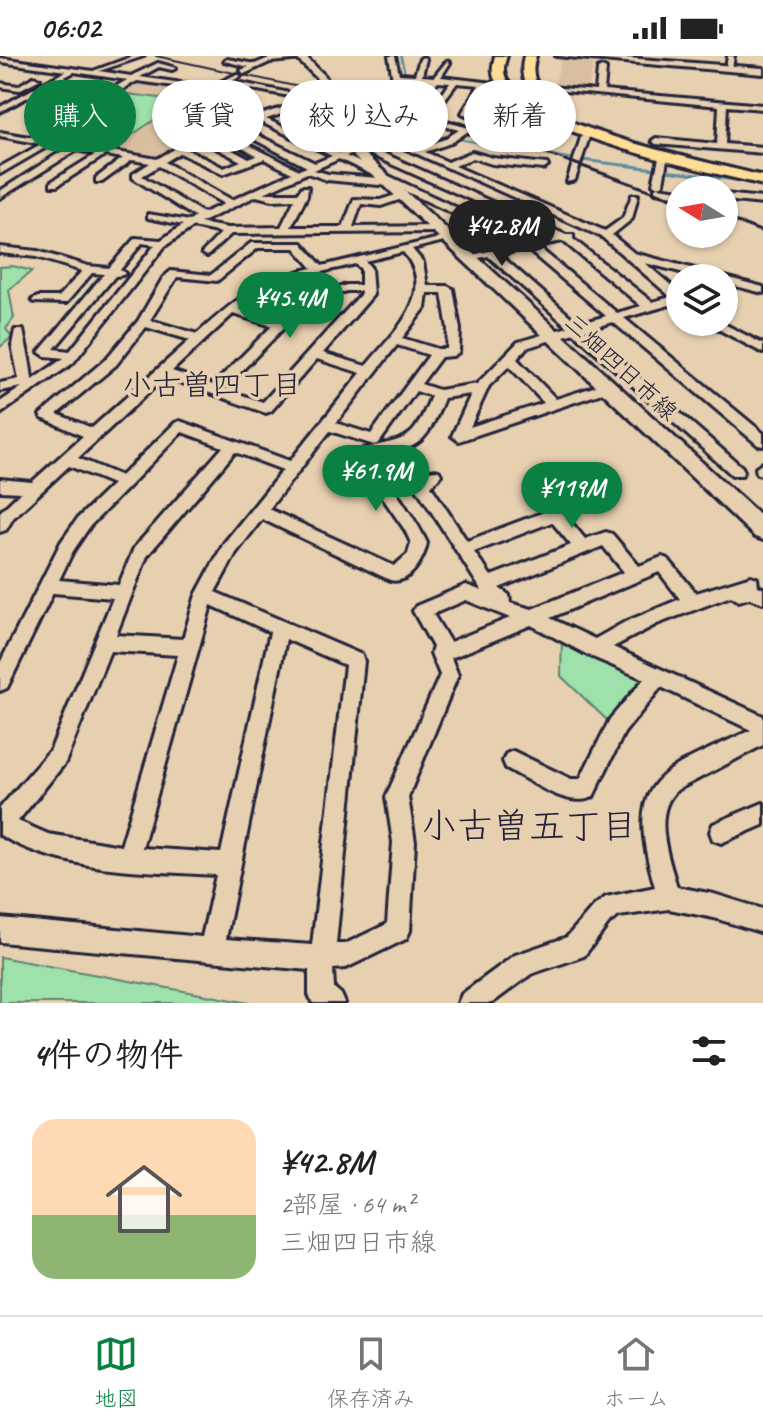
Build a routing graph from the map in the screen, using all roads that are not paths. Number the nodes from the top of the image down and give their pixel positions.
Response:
1 (7, 56) edge
2 (113, 56) edge
3 (141, 56) edge
4 (392, 56) edge
5 (501, 56) edge
6 (561, 56) edge
7 (731, 56) edge
8 (301, 57) edge
9 (518, 57) edge
10 (423, 59) dead end
11 (0, 60) edge
12 (669, 60) edge
13 (32, 61) edge
14 (227, 61) dead end
15 (94, 63) dead end
16 (447, 63) dead end
17 (58, 64) junction
18 (256, 66) junction
19 (172, 68) dead end
20 (730, 68) junction
21 (602, 69) dead end
22 (73, 70) junction
23 (11, 71) dead end
24 (763, 71) edge
25 (87, 72) junction
26 (555, 76) dead end
27 (407, 77) junction
28 (132, 79) junction
29 (437, 79) junction
30 (152, 80) edge
31 (228, 80) edge
32 (324, 80) edge
33 (406, 80) edge
34 (503, 80) edge
35 (527, 80) edge
36 (554, 80) edge
37 (455, 81) junction
38 (464, 82) edge
39 (0, 85) edge
40 (623, 85) dead end
41 (19, 88) junction
42 (448, 91) edge
43 (576, 91) edge
44 (600, 93) junction
45 (623, 95) junction
46 (0, 97) edge
47 (723, 103) junction
48 (763, 107) edge
49 (0, 110) edge
50 (576, 115) edge
51 (264, 121) edge
52 (274, 126) junction
53 (576, 126) edge
54 (264, 129) edge
55 (587, 131) junction
56 (0, 134) edge
57 (24, 139) joint
58 (10, 144) dead end
59 (264, 144) edge
60 (721, 146) junction
61 (660, 148) junction
62 (763, 150) edge
63 (33, 152) edge
64 (68, 152) edge
65 (97, 152) edge
66 (175, 152) edge
67 (186, 152) edge
68 (230, 152) edge
69 (257, 152) edge
70 (348, 152) edge
71 (361, 152) edge
72 (368, 152) edge
73 (417, 152) edge
74 (103, 153) junction
75 (265, 156) junction
76 (339, 156) junction
77 (131, 157) junction
78 (158, 162) junction
79 (249, 162) junction
80 (447, 166) junction
81 (544, 166) dead end
82 (734, 166) junction
83 (305, 170) junction
84 (0, 171) edge
85 (381, 176) junction
86 (474, 178) junction
87 (763, 178) edge
88 (99, 180) dead end
89 (570, 180) dead end
90 (54, 184) dead end
91 (453, 187) junction
92 (666, 189) edge
93 (256, 193) junction
94 (0, 195) edge
95 (635, 197) dead end
96 (738, 198) edge
97 (415, 200) junction
98 (763, 201) edge
99 (232, 204) junction
100 (151, 216) dead end
101 (202, 217) junction
102 (189, 225) junction
103 (347, 230) junction
104 (228, 231) junction
105 (284, 231) junction
106 (443, 233) junction
107 (602, 234) junction
108 (565, 238) junction
109 (162, 243) junction
110 (529, 245) junction
111 (405, 248) junction
112 (0, 250) edge
113 (207, 253) dead end
114 (491, 253) junction
115 (629, 256) junction
116 (469, 257) junction
117 (357, 260) junction
118 (666, 265) edge
119 (90, 269) junction
120 (320, 270) junction
121 (112, 272) junction
122 (136, 274) junction
123 (738, 284) edge
124 (666, 286) edge
125 (366, 288) junction
126 (422, 290) junction
127 (763, 290) edge
128 (38, 300) dead end
129 (666, 302) edge
130 (649, 306) junction
131 (231, 310) junction
132 (613, 317) junction
133 (143, 322) junction
134 (280, 325) junction
135 (576, 329) junction
136 (19, 333) dead end
137 (551, 336) junction
138 (738, 336) edge
139 (199, 339) junction
140 (394, 340) junction
141 (763, 349) edge
142 (437, 353) junction
143 (314, 354) junction
144 (73, 355) junction
145 (511, 361) junction
146 (369, 371) junction
147 (163, 372) junction
148 (30, 384) junction
149 (413, 386) junction
150 (0, 387) edge
151 (606, 387) junction
152 (481, 388) junction
153 (215, 390) junction
154 (439, 394) junction
155 (553, 404) junction
156 (0, 409) edge
157 (327, 425) junction
158 (94, 435) junction
159 (763, 441) edge
160 (233, 445) junction
161 (67, 459) junction
162 (292, 467) junction
163 (737, 471) dead end
164 (434, 475) dead end
165 (122, 482) junction
166 (0, 485) edge
167 (35, 488) junction
168 (259, 511) junction
169 (0, 526) edge
170 (763, 531) edge
171 (582, 547) junction
172 (464, 549) junction
173 (635, 573) junction
174 (487, 585) junction
175 (48, 586) junction
176 (757, 590) edge
177 (122, 592) junction
178 (205, 595) junction
179 (691, 600) junction
180 (722, 601) dead end
181 (529, 618) junction
182 (280, 627) junction
183 (102, 642) junction
184 (190, 648) junction
185 (594, 649) junction
186 (446, 652) junction
187 (657, 678) junction
188 (0, 682) edge
189 (763, 726) edge
190 (763, 735) edge
191 (513, 761) dead end
192 (763, 814) edge
193 (1, 823) edge
194 (721, 832) dead end
195 (129, 856) junction
196 (229, 865) junction
197 (669, 897) junction
198 (763, 921) edge
199 (1, 931) edge
200 (212, 948) junction
201 (323, 957) junction
202 (332, 1003) edge
203 (471, 1003) edge

1 - 11 street
2 - 15 street
3 - 25 street
4 - 27 street
5 - 34 highway
6 - 12 main road
7 - 20 street
8 - 18 street
8 - 32 main road, 三畑四日市線
9 - 35 highway
9 - 82 highway
9 - 87 highway
10 - 27 street
11 - 13 street
12 - 20 main road
13 - 17 street
13 - 17 street
13 - 23 street
14 - 18 street
16 - 29 street
17 - 22 street
17 - 41 street
18 - 31 street
19 - 28 street
20 - 24 main road
21 - 44 street
22 - 25 street
22 - 49 street
25 - 28 street
26 - 36 street
27 - 29 street
27 - 33 street
28 - 30 street
29 - 37 street
37 - 38 street
37 - 42 street
39 - 41 street
40 - 45 street
41 - 46 street
43 - 44 street
44 - 45 street
45 - 47 street
47 - 48 street
47 - 60 street
50 - 61 highway
51 - 52 street
52 - 54 street
52 - 76 street
53 - 55 highway
55 - 61 highway
55 - 89 street
56 - 57 street
57 - 58 street
59 - 83 street
60 - 61 street
60 - 62 street
61 - 82 highway
61 - 87 highway
61 - 92 street
63 - 84 street
64 - 94 street
65 - 74 street
66 - 78 street
67 - 79 street
68 - 79 street
69 - 75 street
70 - 76 street
71 - 85 main road, 三畑四日市線
72 - 91 street
73 - 80 street
74 - 77 street
74 - 90 street
75 - 79 street
75 - 83 street
76 - 83 street
76 - 85 street
77 - 78 street
77 - 88 street
78 - 99 street
78 - 101 street
80 - 81 street
80 - 86 street
82 - 87 highway
83 - 85 street
83 - 93 street
85 - 97 main road, 三畑四日市線
85 - 97 street
86 - 91 street
86 - 107 street
91 - 97 street
91 - 108 street
93 - 99 street
93 - 105 street
95 - 107 street
96 - 98 street
97 - 103 street
97 - 106 main road, 三畑四日市線
97 - 110 street
99 - 101 street
100 - 102 street
101 - 102 street
102 - 104 street
102 - 109 street
103 - 105 street
103 - 106 street
104 - 105 street
104 - 113 street
106 - 111 street
106 - 116 main road, 三畑四日市線
107 - 108 street
107 - 115 street
108 - 110 street
108 - 130 street
109 - 121 street
109 - 122 street
110 - 114 street
110 - 132 street
111 - 117 street
111 - 126 street
112 - 119 street
114 - 116 street
114 - 135 street
115 - 118 street
115 - 124 street
116 - 137 main road, 三畑四日市線
117 - 120 street
117 - 125 street
119 - 121 street
119 - 128 street
120 - 131 street
120 - 133 street
121 - 122 street
121 - 144 street
122 - 144 street
123 - 127 street
125 - 134 street
125 - 143 street
126 - 140 street
126 - 142 street
129 - 130 street
130 - 132 street
131 - 134 street
131 - 139 street
132 - 135 street
132 - 159 street
133 - 139 street
133 - 158 street
134 - 153 street
135 - 137 street
135 - 163 street
136 - 148 street
137 - 145 street
137 - 151 main road, 三畑四日市線
138 - 141 street
139 - 147 street
140 - 142 street
140 - 146 street
142 - 149 street
143 - 146 street
143 - 153 street
144 - 148 street
145 - 152 street
145 - 155 street
146 - 157 street
147 - 153 street
147 - 158 street
148 - 150 street
148 - 156 street
149 - 154 street
149 - 157 street
151 - 155 street
151 - 170 main road, 三畑四日市線
152 - 154 street
152 - 155 street
154 - 168 street
157 - 162 street
158 - 161 street
160 - 162 street
160 - 165 street
160 - 177 street
161 - 165 street
161 - 167 street
162 - 168 street
164 - 172 street
165 - 175 street
166 - 167 street
167 - 169 street
168 - 178 street
171 - 172 street
171 - 173 street
171 - 174 street
172 - 174 street
173 - 179 street
173 - 181 street
174 - 181 street
175 - 177 street
175 - 188 street
176 - 179 street
176 - 180 street
177 - 183 street
178 - 182 street
178 - 184 street
179 - 185 street
181 - 185 street
181 - 186 street
181 - 186 street
182 - 196 street
182 - 201 street
183 - 184 street
183 - 193 street
184 - 195 street
185 - 187 street
186 - 201 street
187 - 189 street
187 - 191 street
190 - 197 street
192 - 194 street
193 - 195 street
195 - 196 street
196 - 200 street
197 - 198 street
197 - 203 street
199 - 200 street
200 - 201 street
201 - 202 street

